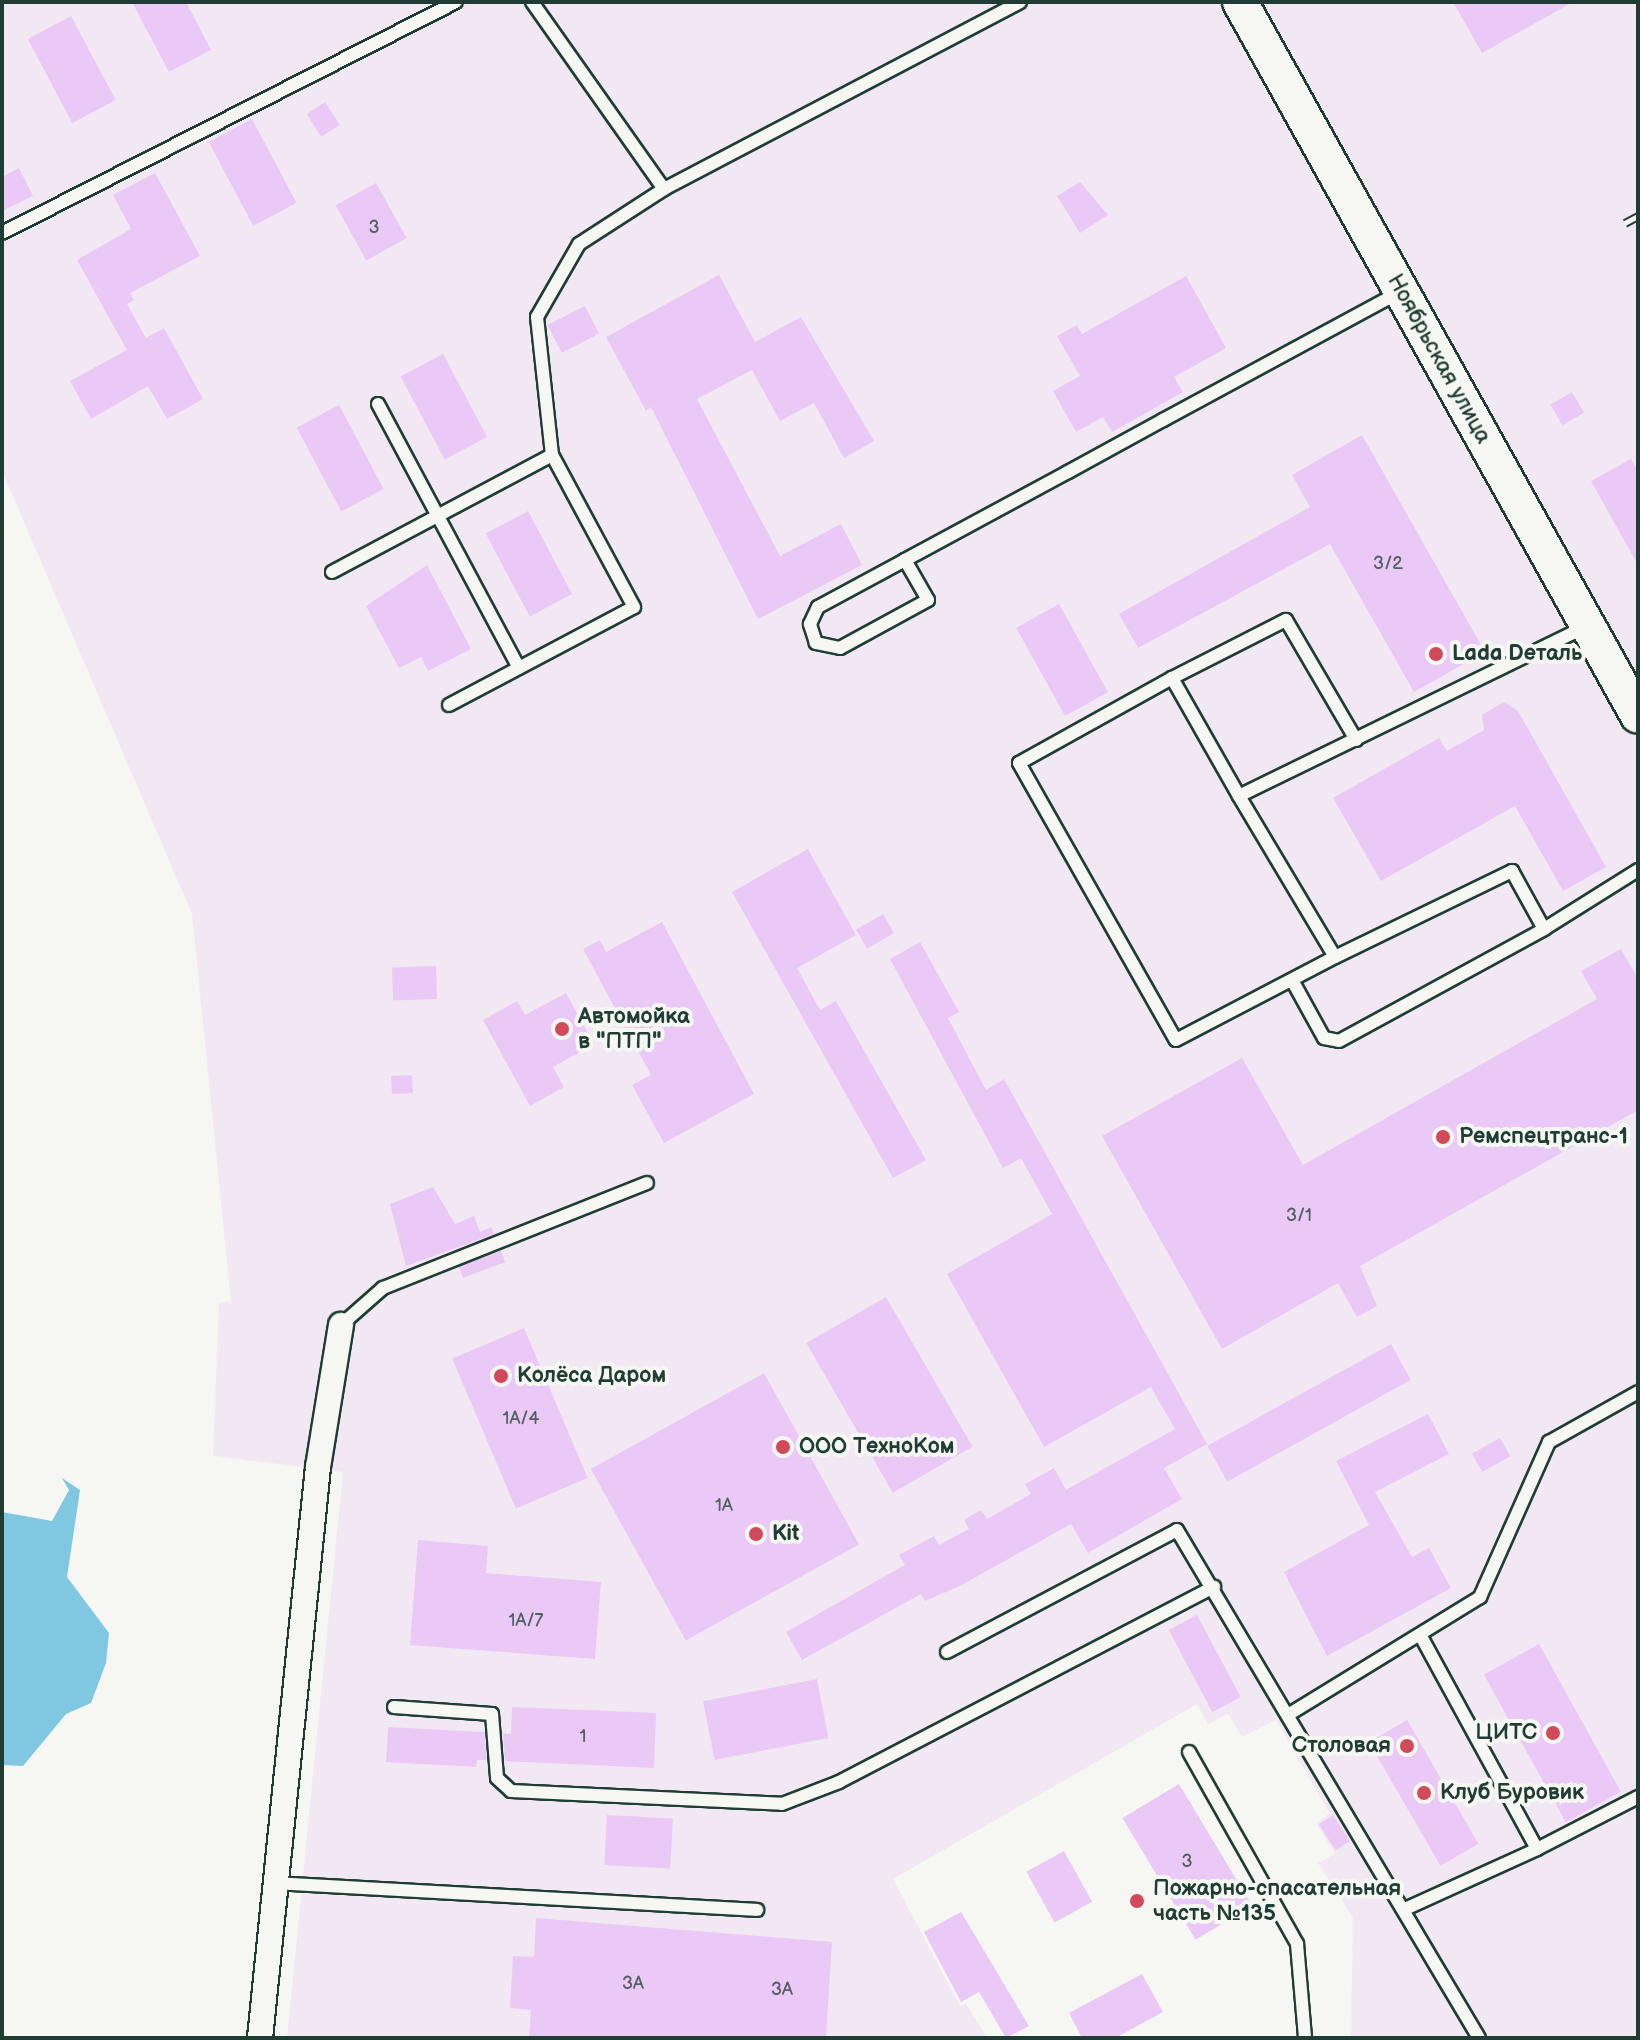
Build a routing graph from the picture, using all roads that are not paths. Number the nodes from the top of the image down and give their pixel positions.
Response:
1 (456, 2) edge
2 (532, 2) edge
3 (1020, 2) edge
4 (1240, 2) edge
5 (664, 189) junction
6 (2, 233) edge
7 (1402, 291) junction
8 (378, 404) dead end
9 (552, 455) junction
10 (437, 516) junction
11 (905, 560) junction
12 (332, 572) dead end
13 (1587, 625) junction
14 (519, 668) junction
15 (1172, 678) junction
16 (449, 705) dead end
17 (1638, 716) edge
18 (1356, 740) junction
19 (1239, 796) junction
20 (1638, 870) edge
21 (1544, 929) junction
22 (1335, 957) junction
23 (1292, 980) junction
24 (647, 1183) dead end
25 (341, 1325) joint
26 (1638, 1392) edge
27 (1214, 1587) junction
28 (1422, 1638) junction
29 (947, 1652) dead end
30 (394, 1707) dead end
31 (1291, 1713) junction
32 (1189, 1752) dead end
33 (1638, 1797) edge
34 (1537, 1849) junction
35 (275, 1883) junction
36 (1405, 1909) junction
37 (757, 1910) dead end
38 (260, 2038) edge
39 (1305, 2038) edge
40 (1479, 2038) edge

1 - 6 lane
2 - 5 lane
3 - 5 lane
4 - 7 main road, Ноябрьская улица
5 - 9 lane
7 - 11 lane
7 - 13 main road, Ноябрьская улица
8 - 10 lane
9 - 10 lane
9 - 14 lane
10 - 12 lane
10 - 14 lane
11 - 11 lane
13 - 17 main road, Ноябрьская улица
13 - 18 lane
14 - 16 lane
15 - 18 lane
15 - 19 lane
15 - 23 lane
18 - 19 lane
19 - 22 lane
20 - 21 lane
21 - 22 lane
21 - 23 lane
22 - 23 lane
24 - 25 lane
25 - 35 street
26 - 28 lane
27 - 29 lane
27 - 30 lane
27 - 31 lane
28 - 31 lane
28 - 34 lane
31 - 36 lane
32 - 39 lane
33 - 34 lane
34 - 36 lane
35 - 37 lane
35 - 38 street
36 - 40 lane

